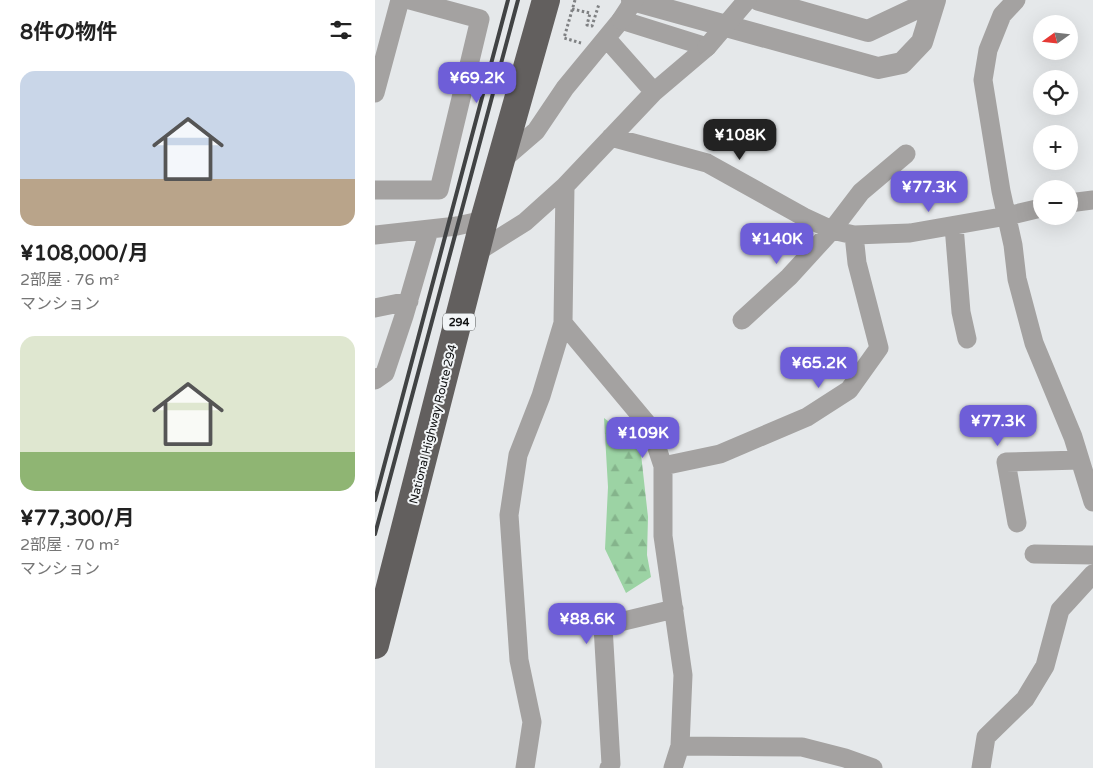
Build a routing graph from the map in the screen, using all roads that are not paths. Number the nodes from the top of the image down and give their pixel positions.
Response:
1 (399, 0) edge
2 (410, 0) edge
3 (546, 0) edge
4 (633, 0) edge
5 (747, 0) edge
6 (759, 0) edge
7 (922, 0) edge
8 (935, 0) edge
9 (1016, 0) edge
10 (621, 20) junction
11 (603, 44) junction
12 (707, 47) junction
13 (654, 92) junction
14 (375, 93) edge
15 (611, 137) junction
16 (906, 154) dead end
17 (500, 162) junction
18 (565, 186) junction
19 (375, 190) edge
20 (1093, 200) edge
21 (1078, 202) edge
22 (1033, 210) edge
23 (1007, 216) junction
24 (484, 220) junction
25 (954, 226) junction
26 (429, 230) junction
27 (832, 230) junction
28 (375, 235) edge
29 (854, 236) junction
30 (477, 252) junction
31 (409, 301) junction
32 (375, 308) edge
33 (742, 320) dead end
34 (563, 323) junction
35 (967, 339) dead end
36 (375, 380) edge
37 (1080, 460) junction
38 (663, 466) junction
39 (1093, 502) edge
40 (1017, 523) dead end
41 (1034, 554) dead end
42 (1093, 555) edge
43 (1093, 574) edge
44 (674, 609) junction
45 (375, 645) edge
46 (680, 746) junction
47 (525, 768) edge
48 (609, 768) edge
49 (673, 768) edge
50 (873, 768) edge
51 (981, 768) edge

1 - 14 street
2 - 19 street
3 - 17 highway, National Highway Route 294 / 294
4 - 8 street
4 - 10 street, bridge
5 - 12 street, bridge
6 - 7 street
9 - 23 street
10 - 11 street
10 - 12 street
11 - 13 street
11 - 17 street
12 - 13 street
13 - 15 street
15 - 18 street
15 - 27 street
16 - 27 street
17 - 24 highway, National Highway Route 294 / 294
18 - 30 street
18 - 34 street
20 - 21 street
22 - 23 street
23 - 25 street
23 - 37 street
24 - 26 street
24 - 30 highway, National Highway Route 294 / 294
25 - 29 street
25 - 35 street
26 - 28 street
26 - 31 street
27 - 29 street
27 - 33 street
29 - 38 street
30 - 45 highway, National Highway Route 294 / 294
31 - 32 street
31 - 36 street
34 - 38 street
34 - 47 street
37 - 39 street
37 - 40 street
38 - 44 street
41 - 42 street
43 - 51 street
44 - 46 street
44 - 48 street
46 - 49 street
46 - 50 street

